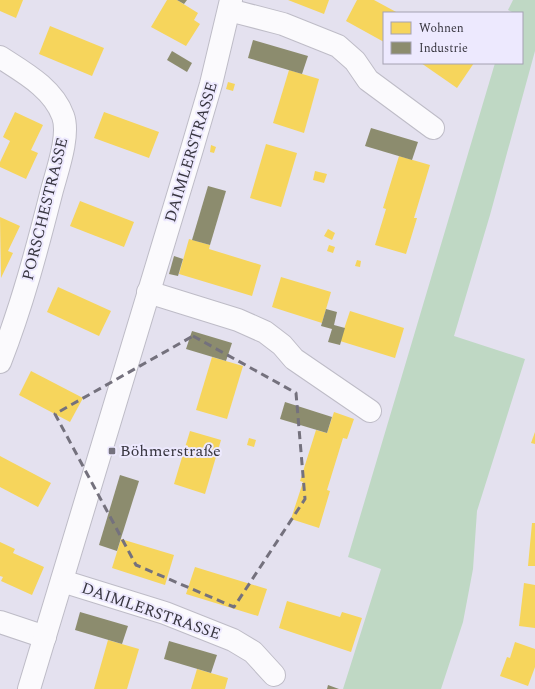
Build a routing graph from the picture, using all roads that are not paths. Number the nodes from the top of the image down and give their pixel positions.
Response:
1 (230, 5) edge
2 (0, 57) edge
3 (434, 128) dead end
4 (148, 292) junction
5 (0, 362) edge
6 (370, 412) dead end
7 (62, 581) junction
8 (0, 622) edge
9 (45, 637) junction
10 (274, 675) dead end
11 (29, 689) edge

1 - 3 street, DAIMLERSTRASSE
1 - 4 street, DAIMLERSTRASSE
2 - 5 street, PORSCHESTRASSE
4 - 6 street
4 - 7 street, DAIMLERSTRASSE
7 - 9 street, DAIMLERSTRASSE
7 - 10 street, DAIMLERSTRASSE
8 - 9 street
9 - 11 street, DAIMLERSTRASSE

